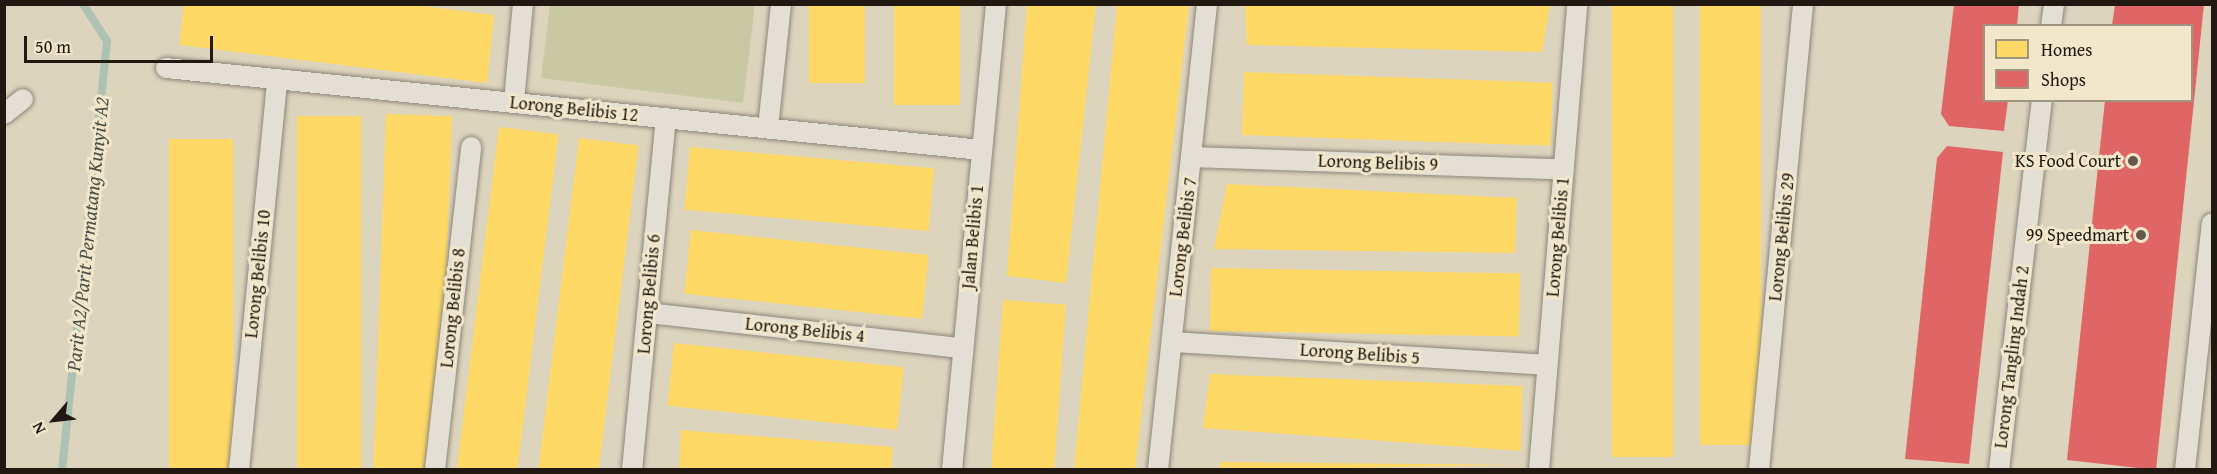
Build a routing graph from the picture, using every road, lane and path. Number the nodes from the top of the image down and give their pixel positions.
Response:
1 (523, 4) edge
2 (781, 4) edge
3 (996, 4) edge
4 (1207, 4) edge
5 (1577, 4) edge
6 (1803, 4) edge
7 (2054, 4) edge
8 (2051, 24) edge
9 (166, 68) dead end
10 (277, 79) junction
11 (23, 99) dead end
12 (514, 102) junction
13 (2042, 102) edge
14 (4, 114) edge
15 (666, 118) junction
16 (768, 128) junction
17 (471, 147) dead end
18 (981, 150) junction
19 (1193, 157) junction
20 (1564, 169) junction
21 (2212, 223) edge
22 (648, 313) junction
23 (1172, 342) junction
24 (962, 348) junction
25 (1547, 365) junction
26 (239, 470) edge
27 (435, 470) edge
28 (633, 470) edge
29 (952, 470) edge
30 (1158, 470) edge
31 (1539, 470) edge
32 (1759, 470) edge
33 (1999, 470) edge
34 (2185, 470) edge

1 - 12 street
2 - 16 street
3 - 18 street, Jalan Belibis 1
4 - 19 street, Lorong Belibis 7
5 - 20 street, Lorong Belibis 1
6 - 32 street, Lorong Belibis 29
7 - 8 street
9 - 10 street, Lorong Belibis 12
10 - 12 street, Lorong Belibis 12
10 - 26 street, Lorong Belibis 10
11 - 14 street
12 - 15 street, Lorong Belibis 12
13 - 33 street, Lorong Tangling Indah 2
15 - 16 street, Lorong Belibis 12
15 - 22 street, Lorong Belibis 6
16 - 18 street, Lorong Belibis 12
17 - 27 street, Lorong Belibis 8
18 - 24 street, Jalan Belibis 1
19 - 20 street, Lorong Belibis 9
19 - 23 street, Lorong Belibis 7
20 - 25 street, Lorong Belibis 1
21 - 34 street
22 - 24 street, Lorong Belibis 4
22 - 28 street, Lorong Belibis 6
23 - 25 street, Lorong Belibis 5
23 - 30 street, Lorong Belibis 7
24 - 29 street, Jalan Belibis 1
25 - 31 street, Lorong Belibis 1

